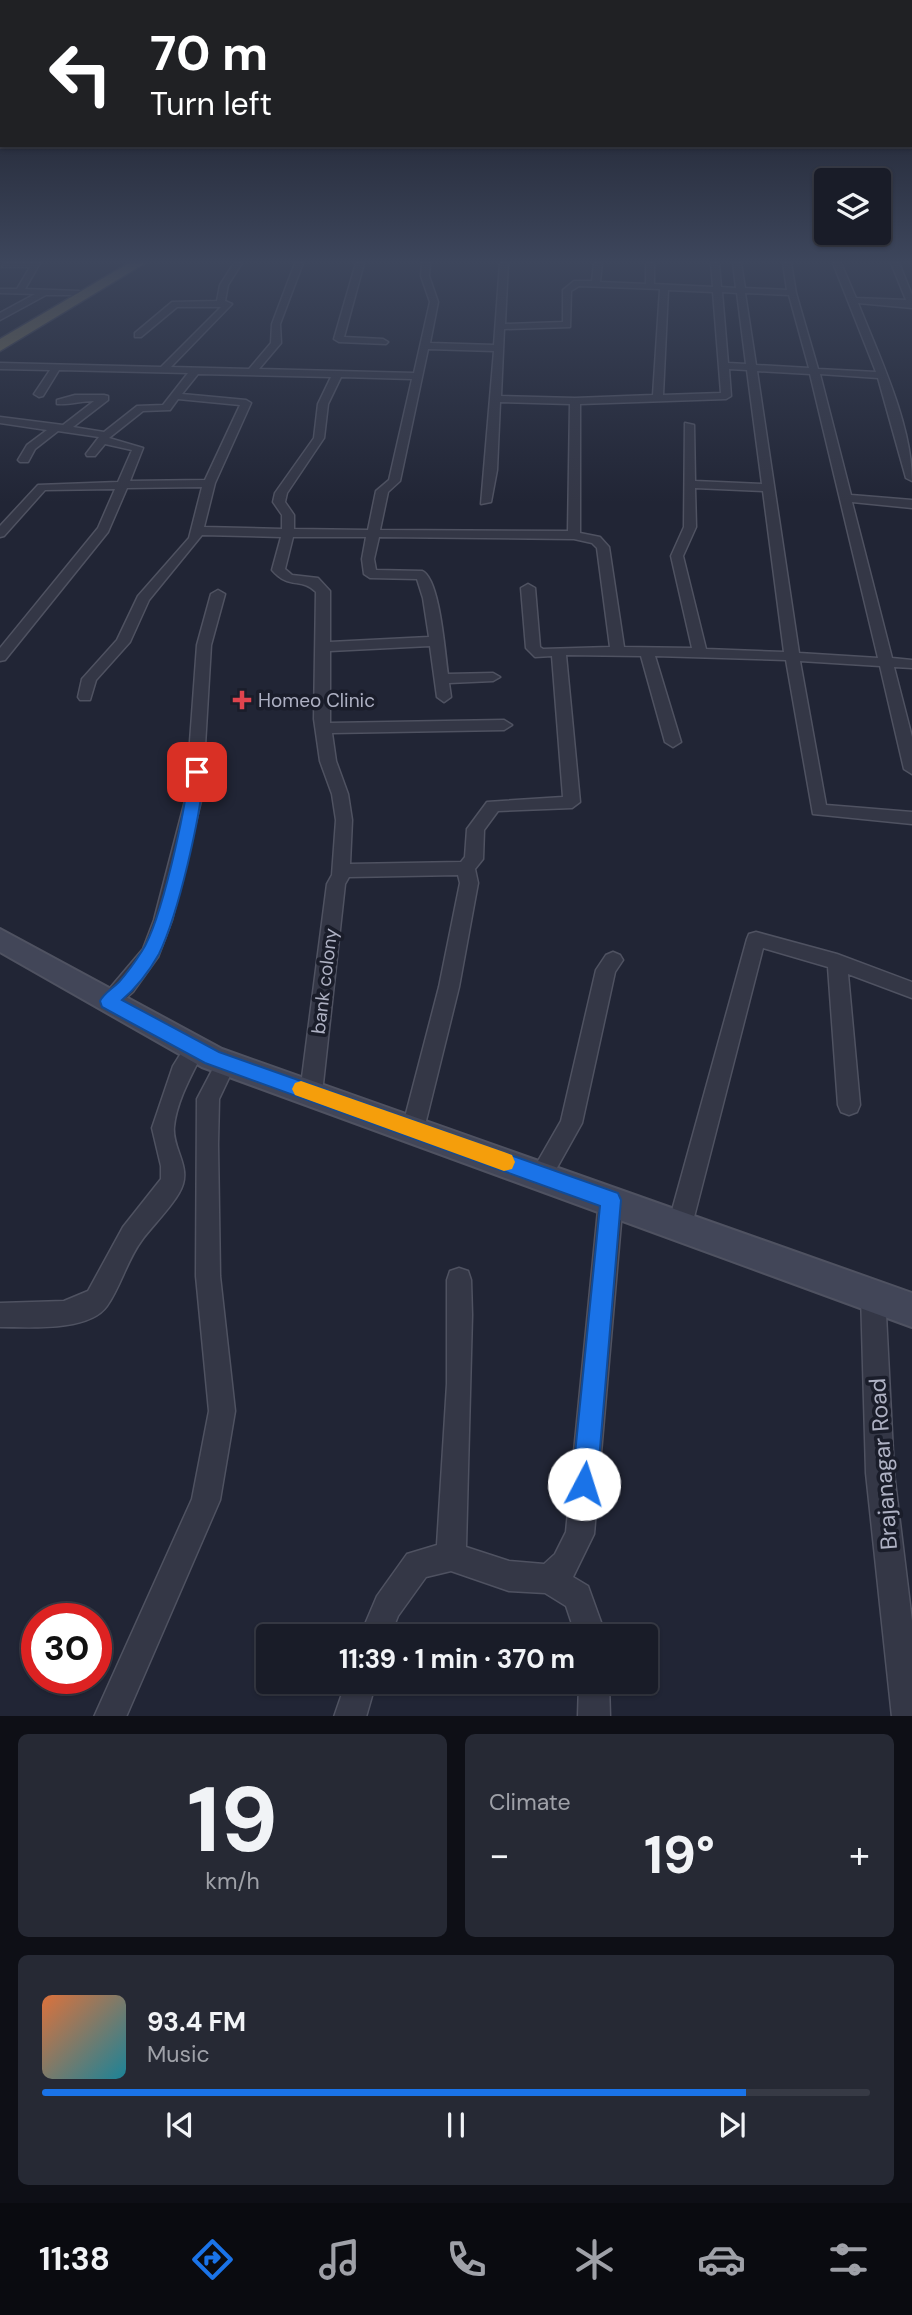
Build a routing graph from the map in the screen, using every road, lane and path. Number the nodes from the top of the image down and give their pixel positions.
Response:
1 (190, 343) edge
2 (275, 343) edge
3 (424, 343) edge
4 (497, 343) edge
5 (661, 343) edge
6 (723, 343) edge
7 (747, 343) edge
8 (807, 343) edge
9 (870, 343) edge
10 (423, 346) junction
11 (497, 348) junction
12 (0, 366) edge
13 (724, 366) junction
14 (751, 367) junction
15 (56, 368) junction
16 (164, 369) junction
17 (196, 370) junction
18 (815, 371) junction
19 (251, 373) junction
20 (337, 374) junction
21 (882, 375) junction
22 (418, 376) junction
23 (38, 394) dead end
24 (176, 396) junction
25 (658, 398) junction
26 (494, 399) junction
27 (575, 401) junction
28 (61, 402) dead end
29 (0, 420) edge
30 (689, 425) dead end
31 (62, 427) junction
32 (104, 438) junction
33 (91, 454) dead end
34 (24, 460) dead end
35 (912, 478) edge
36 (209, 483) junction
37 (690, 484) junction
38 (123, 485) junction
39 (769, 488) junction
40 (846, 498) junction
41 (485, 502) dead end
42 (912, 504) edge
43 (198, 531) junction
44 (0, 533) edge
45 (288, 533) junction
46 (374, 534) junction
47 (574, 535) junction
48 (528, 588) dead end
49 (218, 594) dead end
50 (436, 641) junction
51 (321, 647) junction
52 (559, 651) junction
53 (618, 651) junction
54 (647, 652) junction
55 (700, 653) junction
56 (792, 656) junction
57 (0, 657) edge
58 (886, 661) junction
59 (912, 664) edge
60 (493, 677) dead end
61 (441, 679) junction
62 (85, 697) dead end
63 (444, 697) dead end
64 (504, 725) dead end
65 (324, 728) junction
66 (673, 742) dead end
67 (912, 769) edge
68 (912, 818) edge
69 (466, 868) junction
70 (342, 873) junction
71 (0, 939) edge
72 (613, 960) dead end
73 (837, 962) junction
74 (912, 990) edge
75 (109, 1001) junction
76 (195, 1048) junction
77 (226, 1063) junction
78 (311, 1093) junction
79 (849, 1105) dead end
80 (413, 1129) junction
81 (541, 1175) junction
82 (611, 1200) junction
83 (680, 1225) junction
84 (459, 1280) dead end
85 (873, 1294) junction
86 (912, 1310) edge
87 (0, 1315) edge
88 (451, 1557) junction
89 (549, 1578) junction
90 (380, 1624) edge
91 (587, 1624) edge
92 (357, 1694) edge
93 (594, 1694) edge
94 (110, 1716) edge
95 (350, 1716) edge
96 (594, 1716) edge
97 (908, 1716) edge

1 - 16 street
2 - 19 street
3 - 10 street
4 - 11 street
5 - 25 street
6 - 13 street
7 - 14 street
8 - 18 street
9 - 21 street
10 - 11 street
10 - 22 street
11 - 26 street
12 - 15 street
13 - 14 street
13 - 25 street
14 - 18 street
14 - 39 street
15 - 16 street
15 - 23 street
16 - 17 street
17 - 19 street
17 - 24 street
18 - 21 street
18 - 40 street
19 - 20 street
20 - 22 street
20 - 45 street
21 - 35 street
22 - 46 street
24 - 32 street
24 - 36 street
25 - 27 street
26 - 27 street
26 - 41 street
27 - 47 street
28 - 31 street
29 - 31 street
30 - 37 street
31 - 32 street
31 - 34 street
32 - 33 street
32 - 38 street
36 - 38 street
36 - 43 street
37 - 39 street
37 - 55 street
38 - 44 street
38 - 57 street
39 - 56 street
40 - 42 street
40 - 58 street
43 - 45 street
43 - 62 street
45 - 46 street
45 - 51 street, bank colony
46 - 47 street
46 - 50 street
47 - 53 street
48 - 52 street
49 - 75 street
50 - 51 street
50 - 61 street
51 - 65 street, bank colony
52 - 53 street
52 - 69 street
53 - 54 street
54 - 55 street
54 - 66 street
55 - 56 street
56 - 58 street
56 - 68 street
58 - 59 street
58 - 67 street
60 - 61 street
61 - 63 street
64 - 65 street
65 - 70 street, bank colony
69 - 70 street
69 - 80 street
70 - 78 street, bank colony
71 - 75 street
72 - 81 street
73 - 74 street
73 - 79 street
73 - 83 street
75 - 76 street
76 - 77 street
76 - 87 street
77 - 78 street
77 - 94 street
78 - 80 street
80 - 81 street
81 - 82 street
82 - 83 street
82 - 89 street
83 - 85 street
84 - 88 street
85 - 86 street
85 - 97 street, Brajanagar Road
88 - 89 street
88 - 90 street
89 - 91 street
92 - 95 street
93 - 96 street

